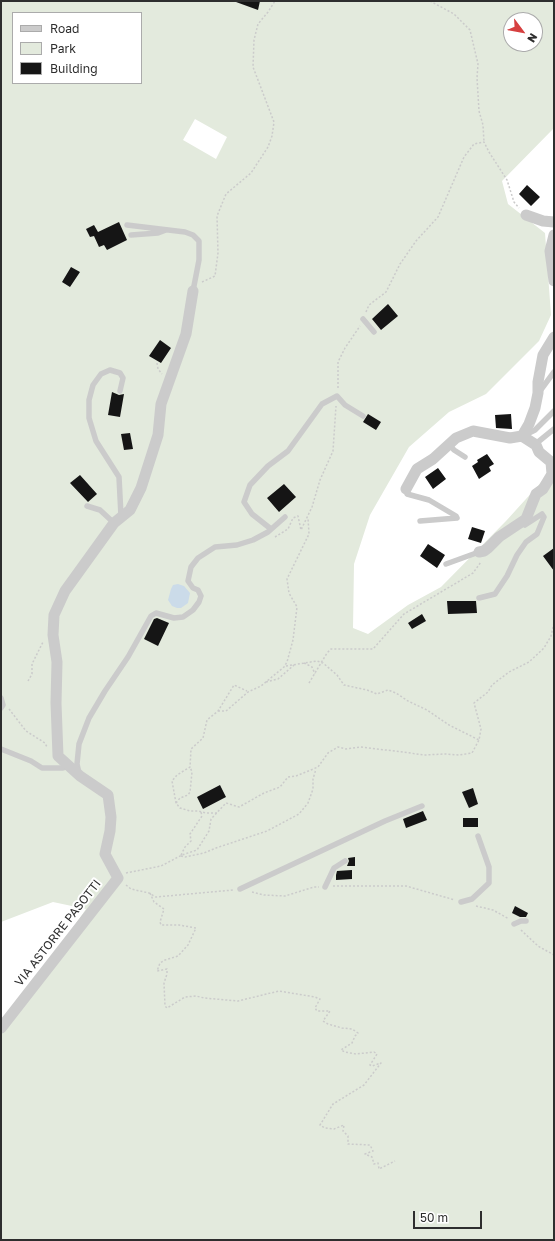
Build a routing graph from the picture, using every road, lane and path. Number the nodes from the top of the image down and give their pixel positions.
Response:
1 (275, 1) edge
2 (430, 1) edge
3 (484, 142) junction
4 (514, 202) dead end
5 (526, 215) dead end
6 (554, 222) edge
7 (127, 225) dead end
8 (166, 230) junction
9 (131, 235) dead end
10 (554, 235) edge
11 (554, 281) edge
12 (197, 287) junction
13 (363, 319) junction
14 (374, 332) dead end
15 (554, 337) edge
16 (554, 372) edge
17 (120, 391) dead end
18 (538, 393) junction
19 (337, 396) junction
20 (554, 412) edge
21 (363, 416) dead end
22 (554, 429) edge
23 (522, 436) junction
24 (538, 442) dead end
25 (449, 444) junction
26 (465, 458) dead end
27 (406, 489) joint
28 (87, 506) dead end
29 (308, 516) junction
30 (284, 518) dead end
31 (118, 520) junction
32 (420, 521) dead end
33 (516, 526) junction
34 (271, 529) junction
35 (272, 538) dead end
36 (481, 556) junction
37 (446, 564) dead end
38 (479, 598) dead end
39 (554, 624) edge
40 (44, 641) dead end
41 (322, 662) junction
42 (304, 663) junction
43 (295, 664) junction
44 (284, 667) junction
45 (315, 674) junction
46 (28, 681) dead end
47 (264, 683) junction
48 (309, 683) dead end
49 (248, 692) junction
50 (1, 698) edge
51 (1, 708) edge
52 (10, 709) dead end
53 (218, 711) junction
54 (479, 740) junction
55 (1, 749) edge
56 (48, 749) dead end
57 (69, 766) junction
58 (190, 767) junction
59 (316, 768) junction
60 (80, 776) junction
61 (176, 803) junction
62 (422, 806) dead end
63 (201, 811) junction
64 (217, 813) junction
65 (478, 836) dead end
66 (180, 856) junction
67 (345, 861) dead end
68 (118, 878) junction
69 (325, 887) junction
70 (240, 889) junction
71 (150, 893) junction
72 (461, 902) junction
73 (526, 921) dead end
74 (514, 924) junction
75 (554, 955) edge
76 (1, 1028) edge
77 (395, 1161) dead end

1 - 12 path
2 - 3 path
3 - 4 path
3 - 13 path
5 - 6 street
7 - 8 lane
8 - 9 lane
8 - 12 lane
10 - 11 street
12 - 31 street, VIA ASTORRE PASOTTI
13 - 14 lane
13 - 19 path
15 - 18 street
16 - 18 lane
17 - 31 lane
18 - 23 street
19 - 21 lane
19 - 29 path
19 - 34 lane
20 - 23 lane
22 - 24 lane
23 - 25 street
23 - 33 street
25 - 26 lane
25 - 27 street
27 - 32 lane
28 - 31 lane
29 - 35 path
29 - 44 path
30 - 34 lane
31 - 57 street, VIA ASTORRE PASOTTI
33 - 36 street
33 - 38 lane
34 - 60 lane
36 - 37 lane
36 - 41 path
39 - 54 path
40 - 46 path
41 - 42 path
41 - 45 path
41 - 54 path
42 - 43 path
42 - 45 path
43 - 44 path
43 - 47 path
44 - 47 path
45 - 48 path
47 - 49 path
49 - 53 path
49 - 53 path
50 - 51 lane
52 - 56 path
53 - 58 path
54 - 59 path
55 - 57 lane
57 - 60 street, VIA ASTORRE PASOTTI
58 - 61 path
58 - 61 path
59 - 64 path
59 - 66 path
60 - 68 street, VIA ASTORRE PASOTTI
61 - 63 path
62 - 70 lane
63 - 64 path
63 - 66 path
64 - 66 path
65 - 72 lane
66 - 68 path
67 - 69 lane
68 - 71 path
68 - 76 street, VIA ASTORRE PASOTTI
69 - 70 path
69 - 72 path
70 - 71 path
71 - 77 path
72 - 74 path
73 - 74 lane
74 - 75 path

